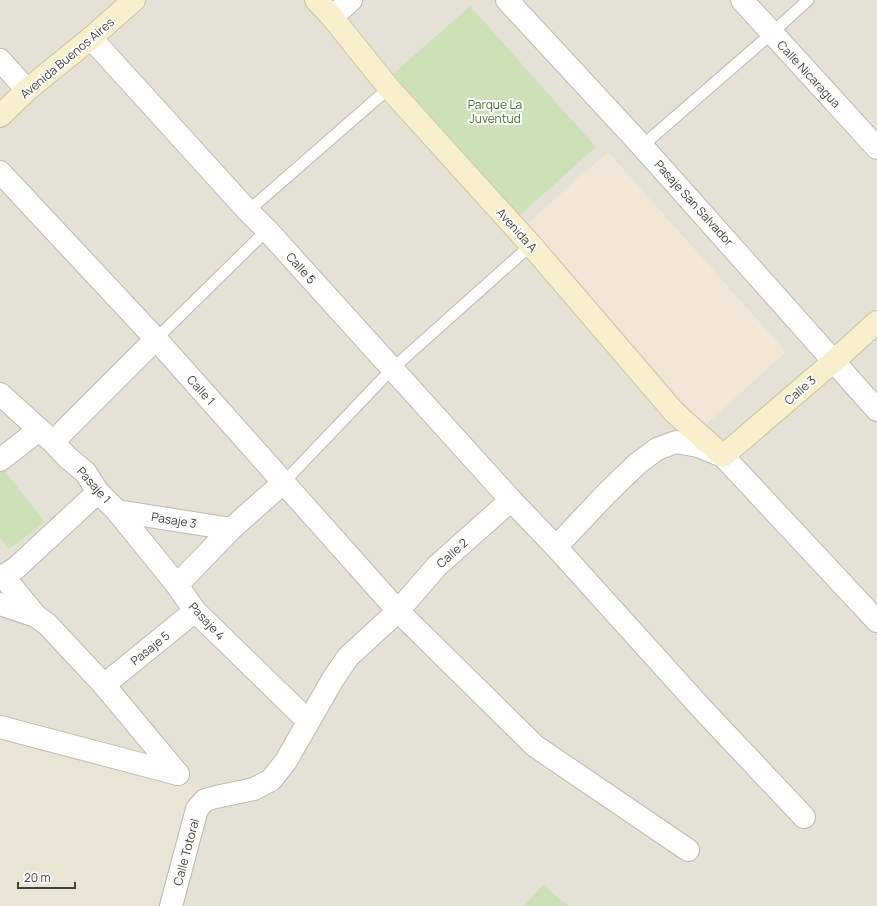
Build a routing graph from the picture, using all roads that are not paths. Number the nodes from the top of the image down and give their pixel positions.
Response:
1 (134, 0) edge
2 (316, 0) edge
3 (351, 0) edge
4 (507, 0) edge
5 (742, 0) edge
6 (808, 0) edge
7 (332, 17) junction
8 (772, 33) junction
9 (90, 38) junction
10 (0, 60) edge
11 (389, 88) junction
12 (27, 90) junction
13 (0, 116) edge
14 (642, 146) junction
15 (877, 148) edge
16 (0, 172) edge
17 (248, 211) junction
18 (267, 230) junction
19 (531, 245) junction
20 (877, 322) edge
21 (156, 339) junction
22 (834, 361) junction
23 (392, 369) junction
24 (0, 394) edge
25 (877, 410) edge
26 (46, 436) junction
27 (723, 456) junction
28 (0, 460) edge
29 (283, 483) junction
30 (98, 492) junction
31 (511, 500) junction
32 (117, 510) junction
33 (231, 529) junction
34 (556, 547) junction
35 (2, 577) edge
36 (177, 586) junction
37 (0, 604) edge
38 (195, 611) junction
39 (398, 611) junction
40 (36, 616) junction
41 (877, 621) edge
42 (104, 685) junction
43 (308, 721) junction
44 (0, 727) edge
45 (205, 800) joint
46 (804, 817) dead end
47 (688, 850) dead end
48 (171, 906) edge

1 - 9 main road, Avenida Buenos Aires
2 - 7 main road, Avenida A
3 - 7 street
4 - 14 street, Pasaje San Salvador
5 - 8 street, Calle Nicaragua
6 - 8 lane
7 - 11 main road, Avenida A
8 - 14 lane
8 - 15 street, Calle Nicaragua
9 - 12 main road, Avenida Buenos Aires
9 - 17 street, Calle 5
10 - 12 street
11 - 17 lane
11 - 19 main road, Avenida A
12 - 13 main road, Avenida Buenos Aires
14 - 22 street, Pasaje San Salvador
16 - 21 street, Calle 1
17 - 18 street, Calle 5
18 - 21 lane
18 - 23 street, Calle 5
19 - 23 lane
19 - 27 main road, Avenida A
20 - 22 main road, Calle 3
21 - 26 street
21 - 29 street, Calle 1
22 - 25 street, Pasaje San Salvador
22 - 27 main road, Calle 3
23 - 29 lane
23 - 31 street, Calle 5
24 - 26 street, Pasaje 1
26 - 28 street
26 - 30 street, Pasaje 1
27 - 34 street
27 - 41 street
29 - 33 street
29 - 39 street, Calle 1
30 - 32 street, Pasaje 1
30 - 35 street
31 - 34 street, Calle 5
31 - 39 street, Calle 2
32 - 33 street, Pasaje 3
32 - 36 street, Pasaje 4
33 - 36 street
34 - 46 street, Calle 5
35 - 40 street
36 - 38 street, Pasaje 4
37 - 40 street
38 - 42 street, Pasaje 5
38 - 43 street, Pasaje 4
39 - 43 street, Calle 2
39 - 47 street, Calle 1
40 - 42 street
42 - 44 street
43 - 45 street, Calle 2
45 - 48 street, Calle Totoral

